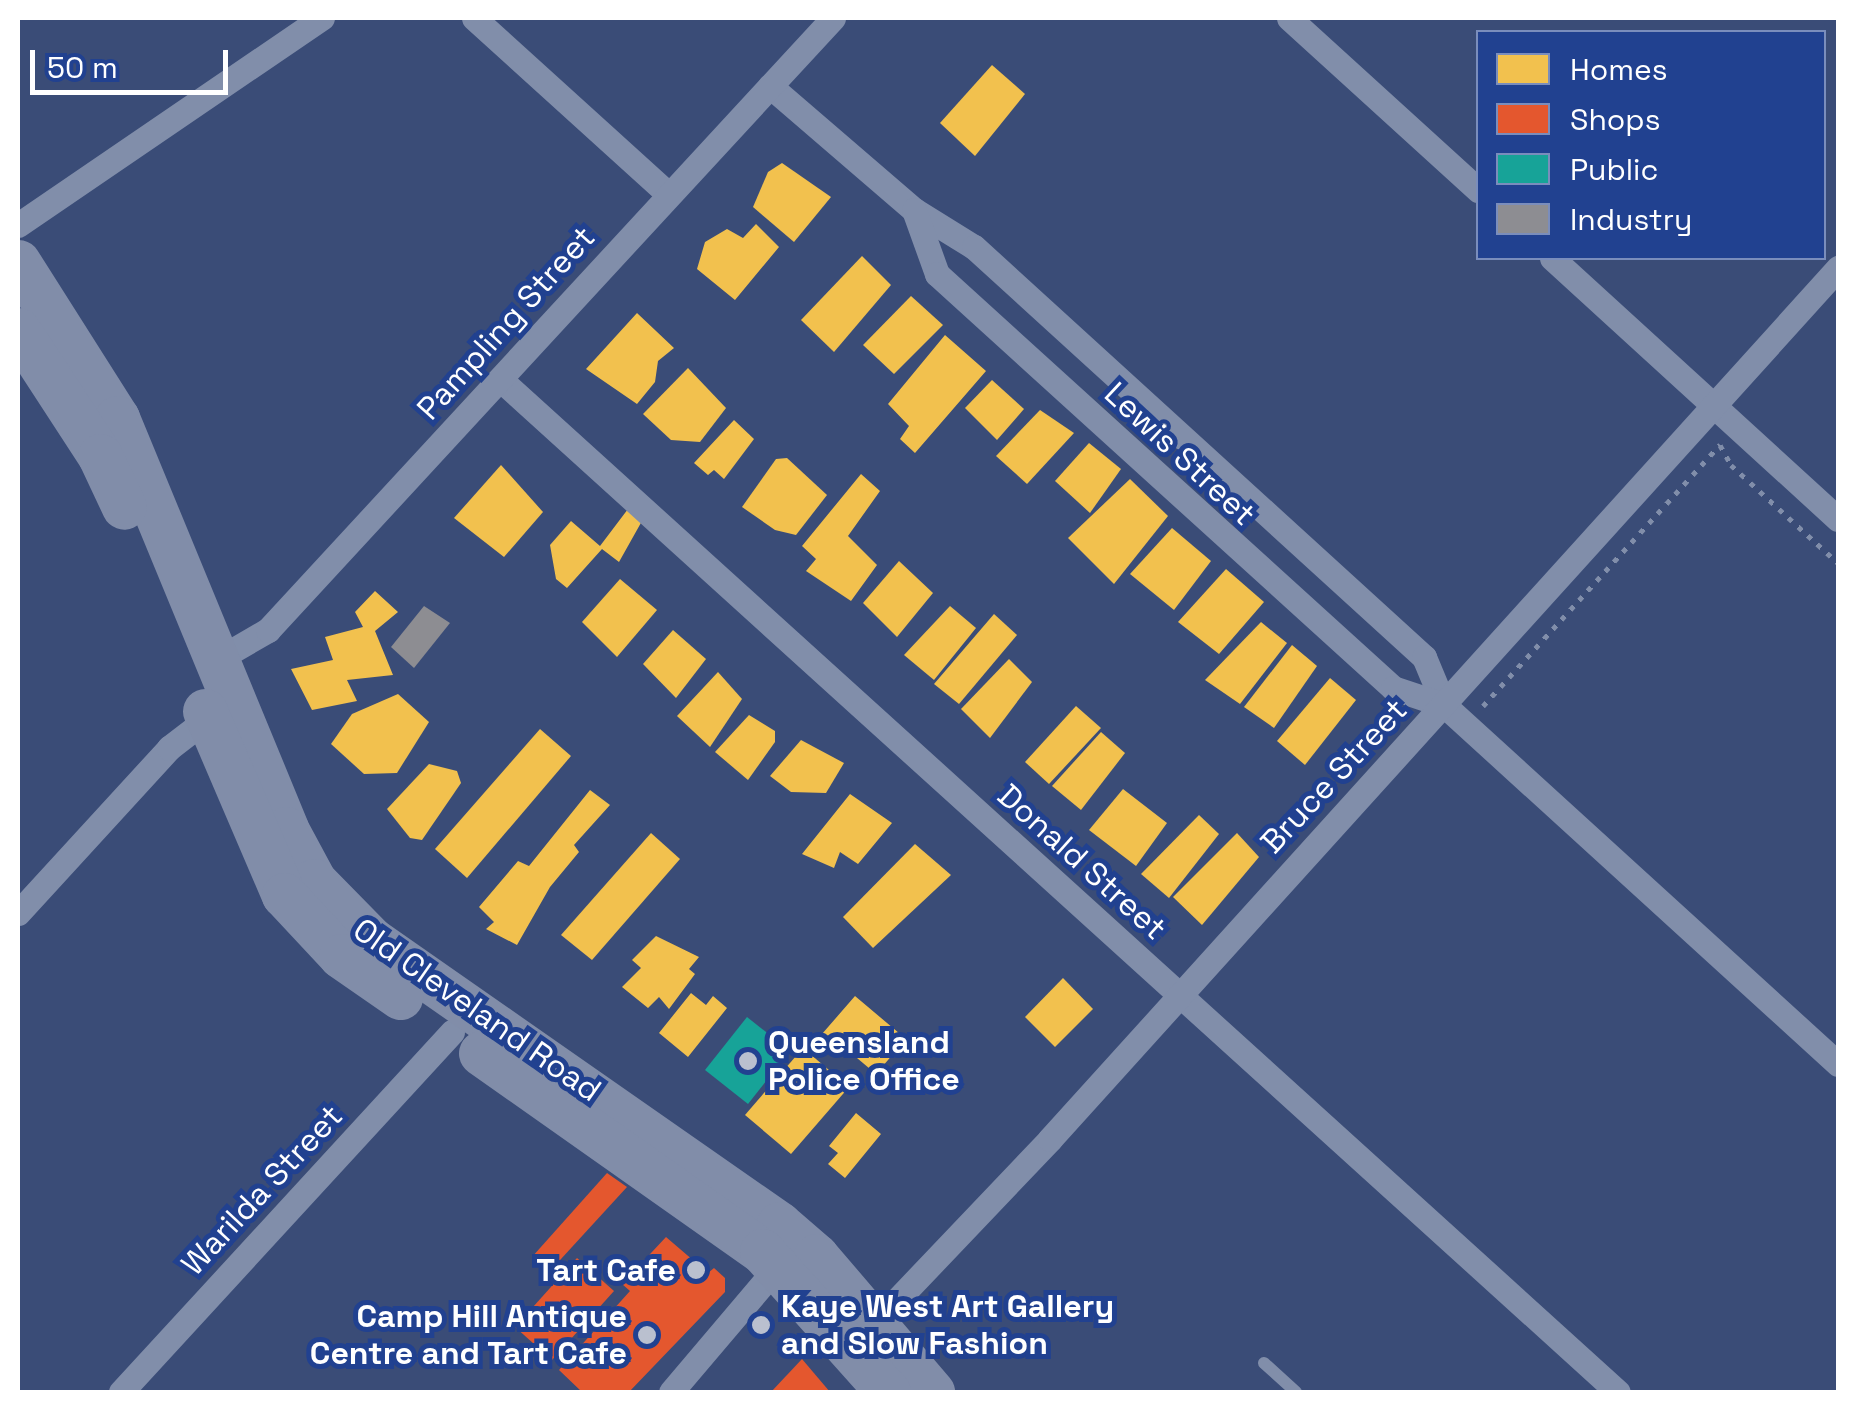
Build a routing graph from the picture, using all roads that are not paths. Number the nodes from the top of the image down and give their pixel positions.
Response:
1 (322, 18) edge
2 (474, 18) edge
3 (832, 18) edge
4 (1288, 18) edge
5 (770, 86) junction
6 (1476, 188) edge
7 (667, 193) junction
8 (914, 210) junction
9 (18, 225) edge
10 (1554, 260) edge
11 (18, 262) edge
12 (1838, 268) edge
13 (18, 330) edge
14 (502, 380) junction
15 (1714, 405) junction
16 (1838, 518) edge
17 (218, 659) junction
18 (1444, 704) junction
19 (208, 718) junction
20 (18, 913) edge
21 (1179, 993) junction
22 (452, 1032) junction
23 (1838, 1064) edge
24 (778, 1266) junction
25 (875, 1324) junction
26 (1264, 1363) dead end
27 (120, 1392) edge
28 (670, 1392) edge
29 (888, 1392) edge
30 (932, 1392) edge
31 (1296, 1392) edge
32 (1618, 1392) edge

1 - 9 street
2 - 7 street
3 - 5 street, Pampling Street
4 - 6 street
5 - 7 street, Pampling Street
5 - 8 street, Lewis Street
7 - 14 street, Pampling Street
8 - 18 street, Lewis Street
8 - 18 street, Lewis Street
10 - 15 street
11 - 17 highway, Old Cleveland Road
12 - 15 street, Bruce Street
13 - 19 highway, Old Cleveland Road
14 - 17 street, Pampling Street
14 - 21 street, Donald Street
15 - 16 street
15 - 18 street, Bruce Street
17 - 25 highway, Old Cleveland Road
18 - 21 street, Bruce Street
18 - 23 street, Lewis Street
19 - 20 street
19 - 22 highway, Old Cleveland Road
21 - 25 street, Bruce Street
21 - 32 street, Donald Street
22 - 24 highway, Old Cleveland Road
22 - 27 street, Warilda Street
24 - 28 street
24 - 29 highway, Old Cleveland Road
25 - 30 highway, Old Cleveland Road
26 - 31 lane

